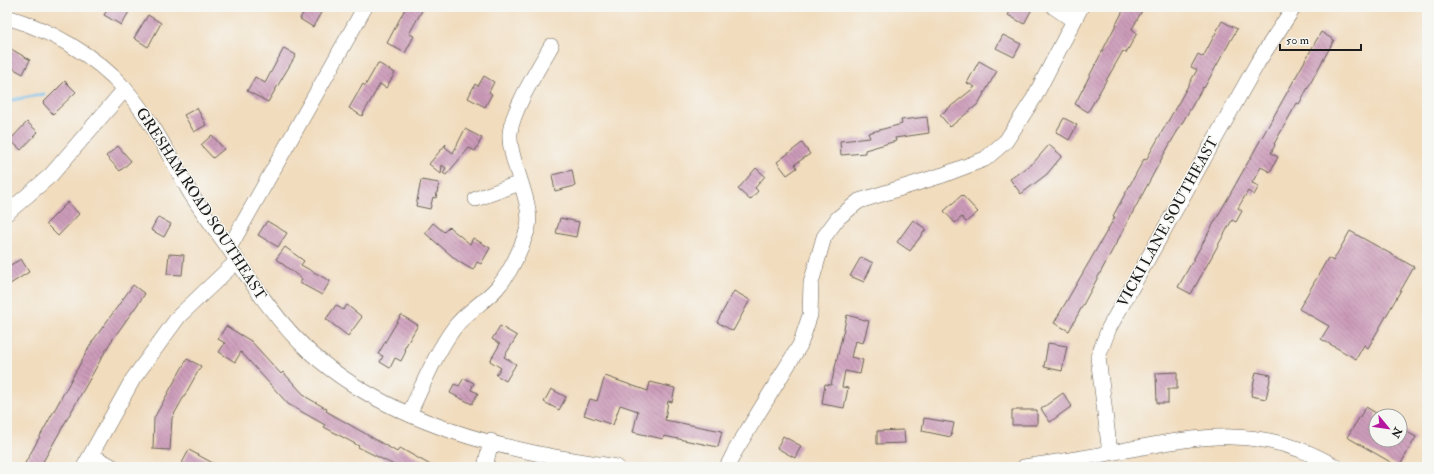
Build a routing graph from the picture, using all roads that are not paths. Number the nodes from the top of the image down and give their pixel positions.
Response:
1 (365, 7) edge
2 (1054, 7) edge
3 (1081, 7) edge
4 (1294, 7) edge
5 (7, 17) edge
6 (1073, 20) junction
7 (551, 46) dead end
8 (125, 90) junction
9 (520, 183) junction
10 (476, 199) dead end
11 (7, 213) edge
12 (229, 248) junction
13 (237, 261) junction
14 (409, 414) junction
15 (491, 441) junction
16 (1110, 452) junction
17 (88, 461) edge
18 (113, 467) edge
19 (485, 467) edge
20 (618, 467) edge
21 (727, 467) edge
22 (1024, 467) edge
23 (1336, 467) edge

1 - 12 street
2 - 6 street
3 - 6 street
4 - 16 street, VICKI LANE SOUTHEAST
5 - 8 street, GRESHAM ROAD SOUTHEAST
6 - 21 street
7 - 9 street
8 - 11 street
8 - 12 street, GRESHAM ROAD SOUTHEAST
9 - 10 street
9 - 14 street
12 - 13 street, GRESHAM ROAD SOUTHEAST
13 - 14 street, GRESHAM ROAD SOUTHEAST
13 - 17 street
14 - 15 street, GRESHAM ROAD SOUTHEAST
15 - 19 street
15 - 20 street, GRESHAM ROAD SOUTHEAST
16 - 22 street
16 - 23 street
17 - 18 street

